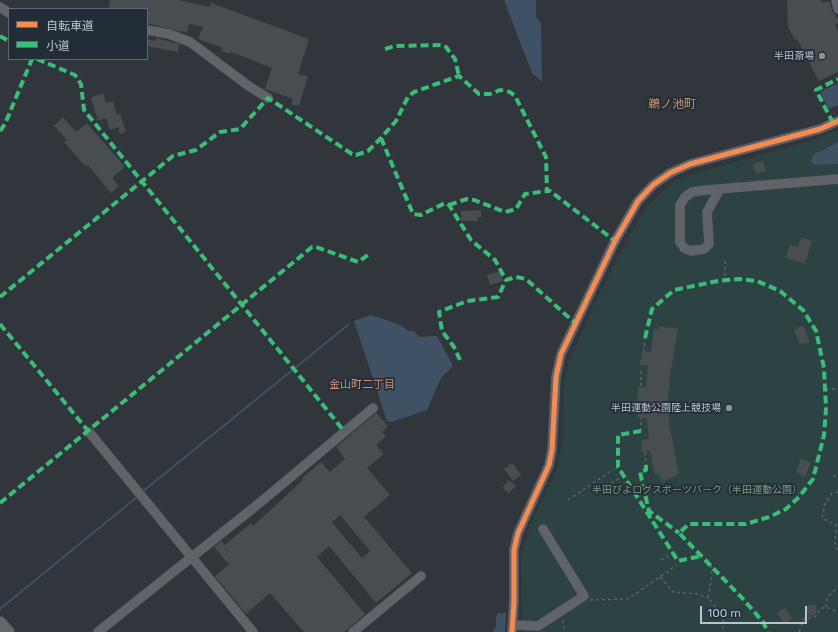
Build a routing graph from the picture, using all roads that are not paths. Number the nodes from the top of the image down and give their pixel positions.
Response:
1 (836, 0) edge
2 (838, 9) edge
3 (148, 30) edge
4 (268, 98) dead end
5 (838, 121) edge
6 (838, 179) edge
7 (748, 187) junction
8 (720, 189) junction
9 (748, 197) dead end
10 (374, 408) dead end
11 (89, 432) dead end
12 (543, 530) dead end
13 (192, 556) junction
14 (421, 576) dead end
15 (0, 623) edge
16 (512, 628) edge
17 (8, 632) edge
18 (98, 632) edge
19 (253, 632) edge
20 (353, 632) edge

1 - 2 street
3 - 4 street
5 - 16 street
6 - 7 street
7 - 8 street
7 - 9 street
8 - 8 street
10 - 13 street
11 - 13 street
12 - 16 street
13 - 18 street
13 - 19 street
14 - 20 street
15 - 17 main road

